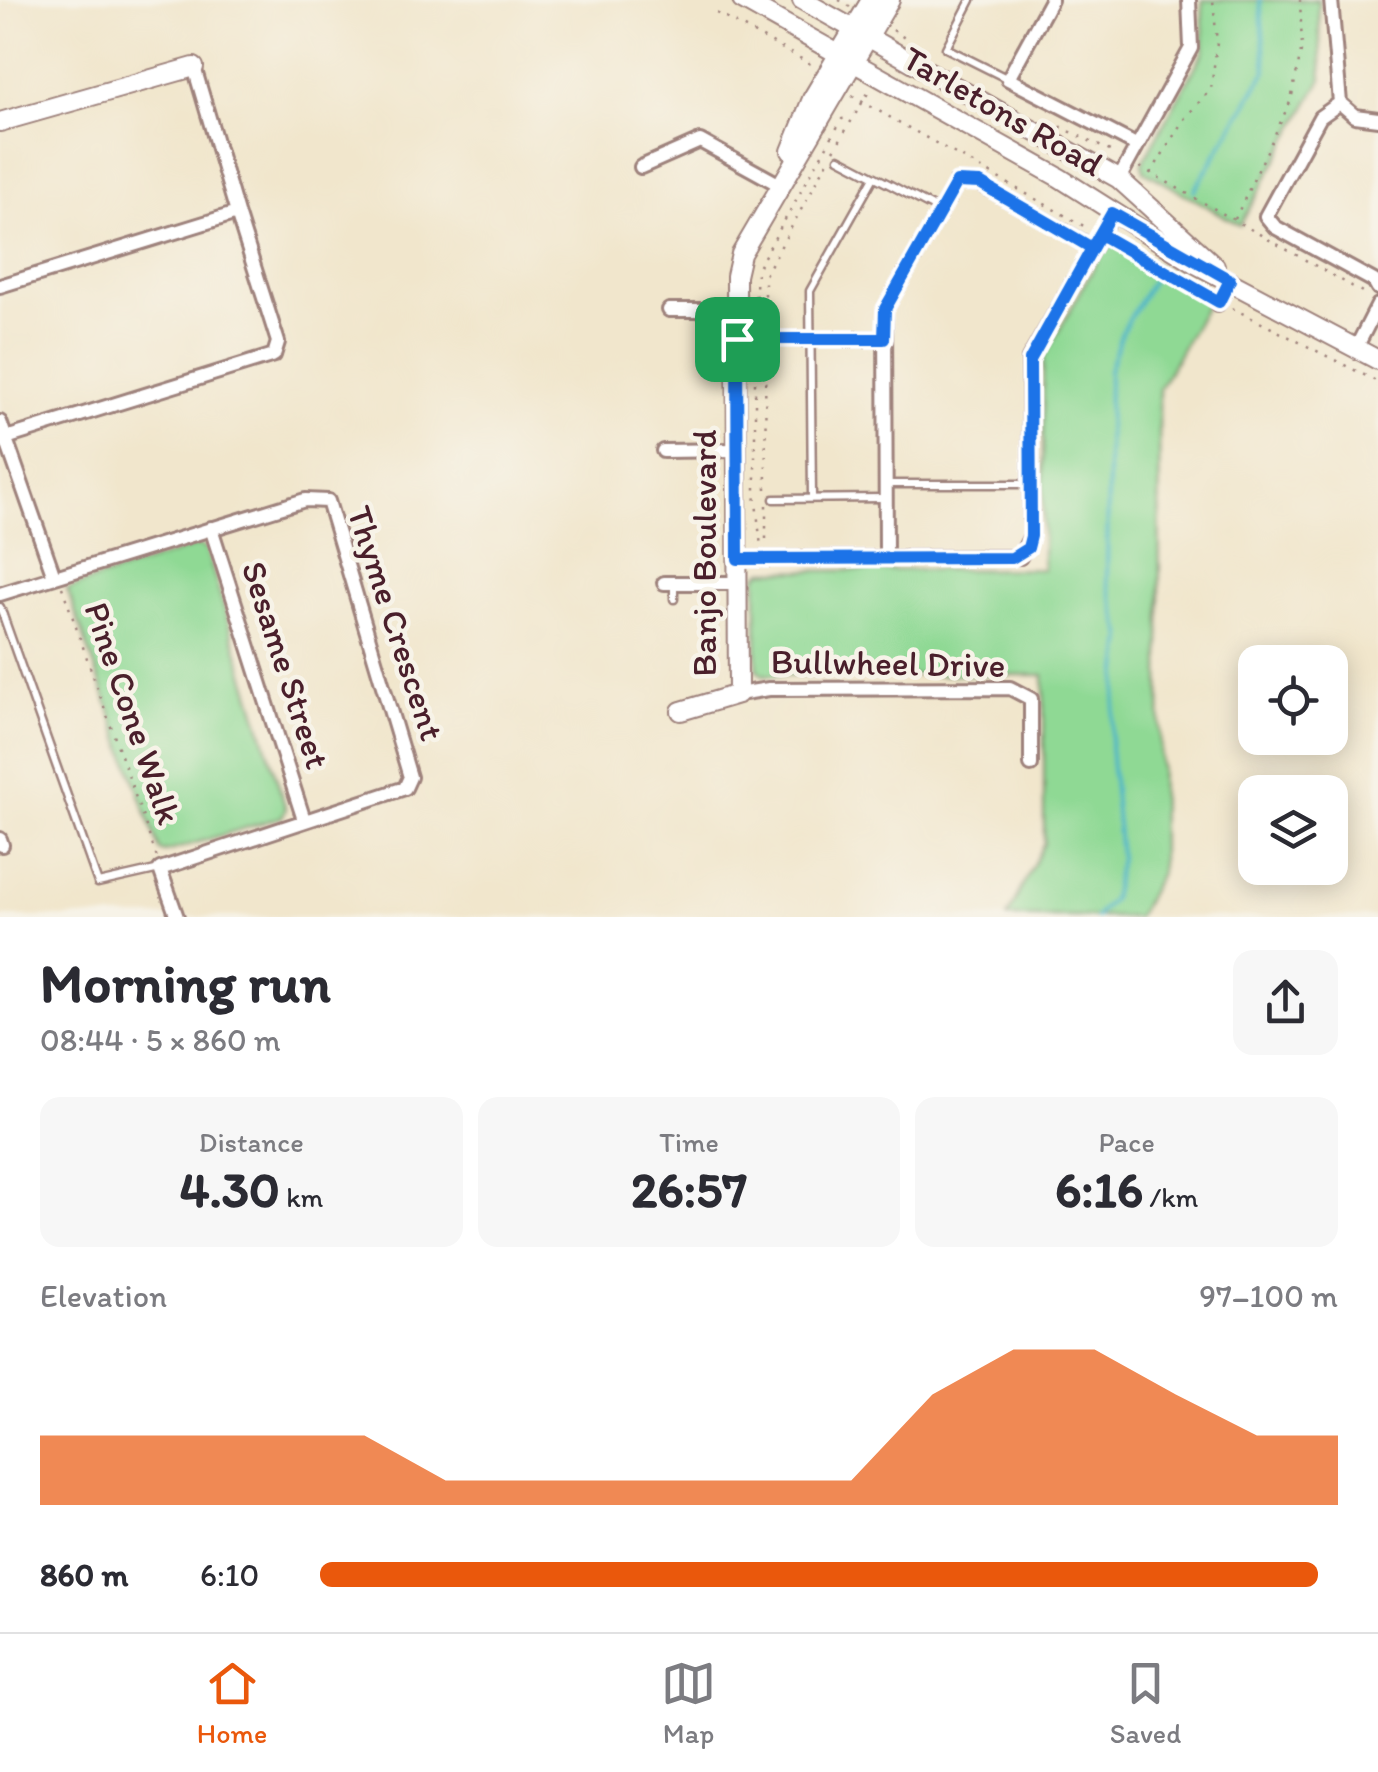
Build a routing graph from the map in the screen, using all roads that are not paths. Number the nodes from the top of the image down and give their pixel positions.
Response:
1 (742, 0) edge
2 (802, 0) edge
3 (890, 0) edge
4 (971, 0) edge
5 (1051, 0) edge
6 (1189, 0) edge
7 (1332, 0) edge
8 (858, 35) edge
9 (194, 67) joint
10 (1008, 79) junction
11 (1340, 103) junction
12 (1378, 119) edge
13 (0, 122) edge
14 (1136, 145) junction
15 (840, 158) dead end
16 (640, 167) dead end
17 (874, 177) junction
18 (1119, 179) junction
19 (780, 185) junction
20 (941, 212) junction
21 (238, 213) junction
22 (1112, 213) junction
23 (1092, 248) junction
24 (1230, 280) junction
25 (0, 286) edge
26 (1378, 288) edge
27 (1218, 302) road end
28 (1378, 303) edge
29 (669, 310) dead end
30 (736, 310) junction
31 (737, 339) junction
32 (808, 339) junction
33 (884, 339) junction
34 (1356, 348) junction
35 (1378, 360) edge
36 (0, 422) edge
37 (6, 438) junction
38 (737, 450) junction
39 (664, 451) dead end
40 (1031, 484) junction
41 (884, 491) junction
42 (812, 498) junction
43 (774, 500) dead end
44 (211, 528) junction
45 (886, 558) junction
46 (738, 559) junction
47 (54, 576) junction
48 (738, 583) junction
49 (669, 584) joint
50 (0, 594) edge
51 (674, 599) dead end
52 (0, 607) edge
53 (738, 694) junction
54 (681, 711) dead end
55 (1030, 765) dead end
56 (304, 820) junction
57 (160, 869) junction
58 (178, 917) edge

1 - 8 street, Tarletons Road
2 - 8 street, Tarletons Road
3 - 8 street, Banjo Boulevard
4 - 10 lane
5 - 10 street
6 - 14 street
7 - 11 street
8 - 18 street, Tarletons Road
8 - 19 street, Banjo Boulevard
8 - 22 street, Tarletons Road
9 - 13 street
9 - 21 street
10 - 14 street
11 - 12 street
11 - 26 street
14 - 18 street
15 - 17 lane
16 - 19 street
17 - 20 lane
17 - 32 lane
18 - 24 street, Tarletons Road
19 - 30 street, Banjo Boulevard
20 - 23 street
20 - 33 street
21 - 25 street
21 - 37 street
22 - 23 street
22 - 24 street, Tarletons Road
23 - 40 street
24 - 27 street
24 - 34 street, Tarletons Road
28 - 34 street
29 - 30 street
30 - 31 street, Banjo Boulevard
31 - 32 street
31 - 38 street, Banjo Boulevard
32 - 33 street
32 - 42 lane
33 - 41 street
34 - 35 street, Tarletons Road
36 - 37 street
37 - 47 street
38 - 39 street
38 - 46 street, Banjo Boulevard
40 - 41 lane
40 - 45 street
41 - 42 lane
41 - 45 street
42 - 43 lane
44 - 47 street, Thyme Crescent
44 - 56 street, Sesame Street
44 - 56 street, Thyme Crescent
45 - 46 street
46 - 48 street, Banjo Boulevard
47 - 50 street, Thyme Crescent
48 - 49 street
48 - 53 street, Banjo Boulevard
49 - 51 lane
52 - 57 lane, Thyme Crescent
53 - 54 street, Banjo Boulevard
53 - 55 street, Bullwheel Drive
56 - 57 street, Thyme Crescent
57 - 58 street

